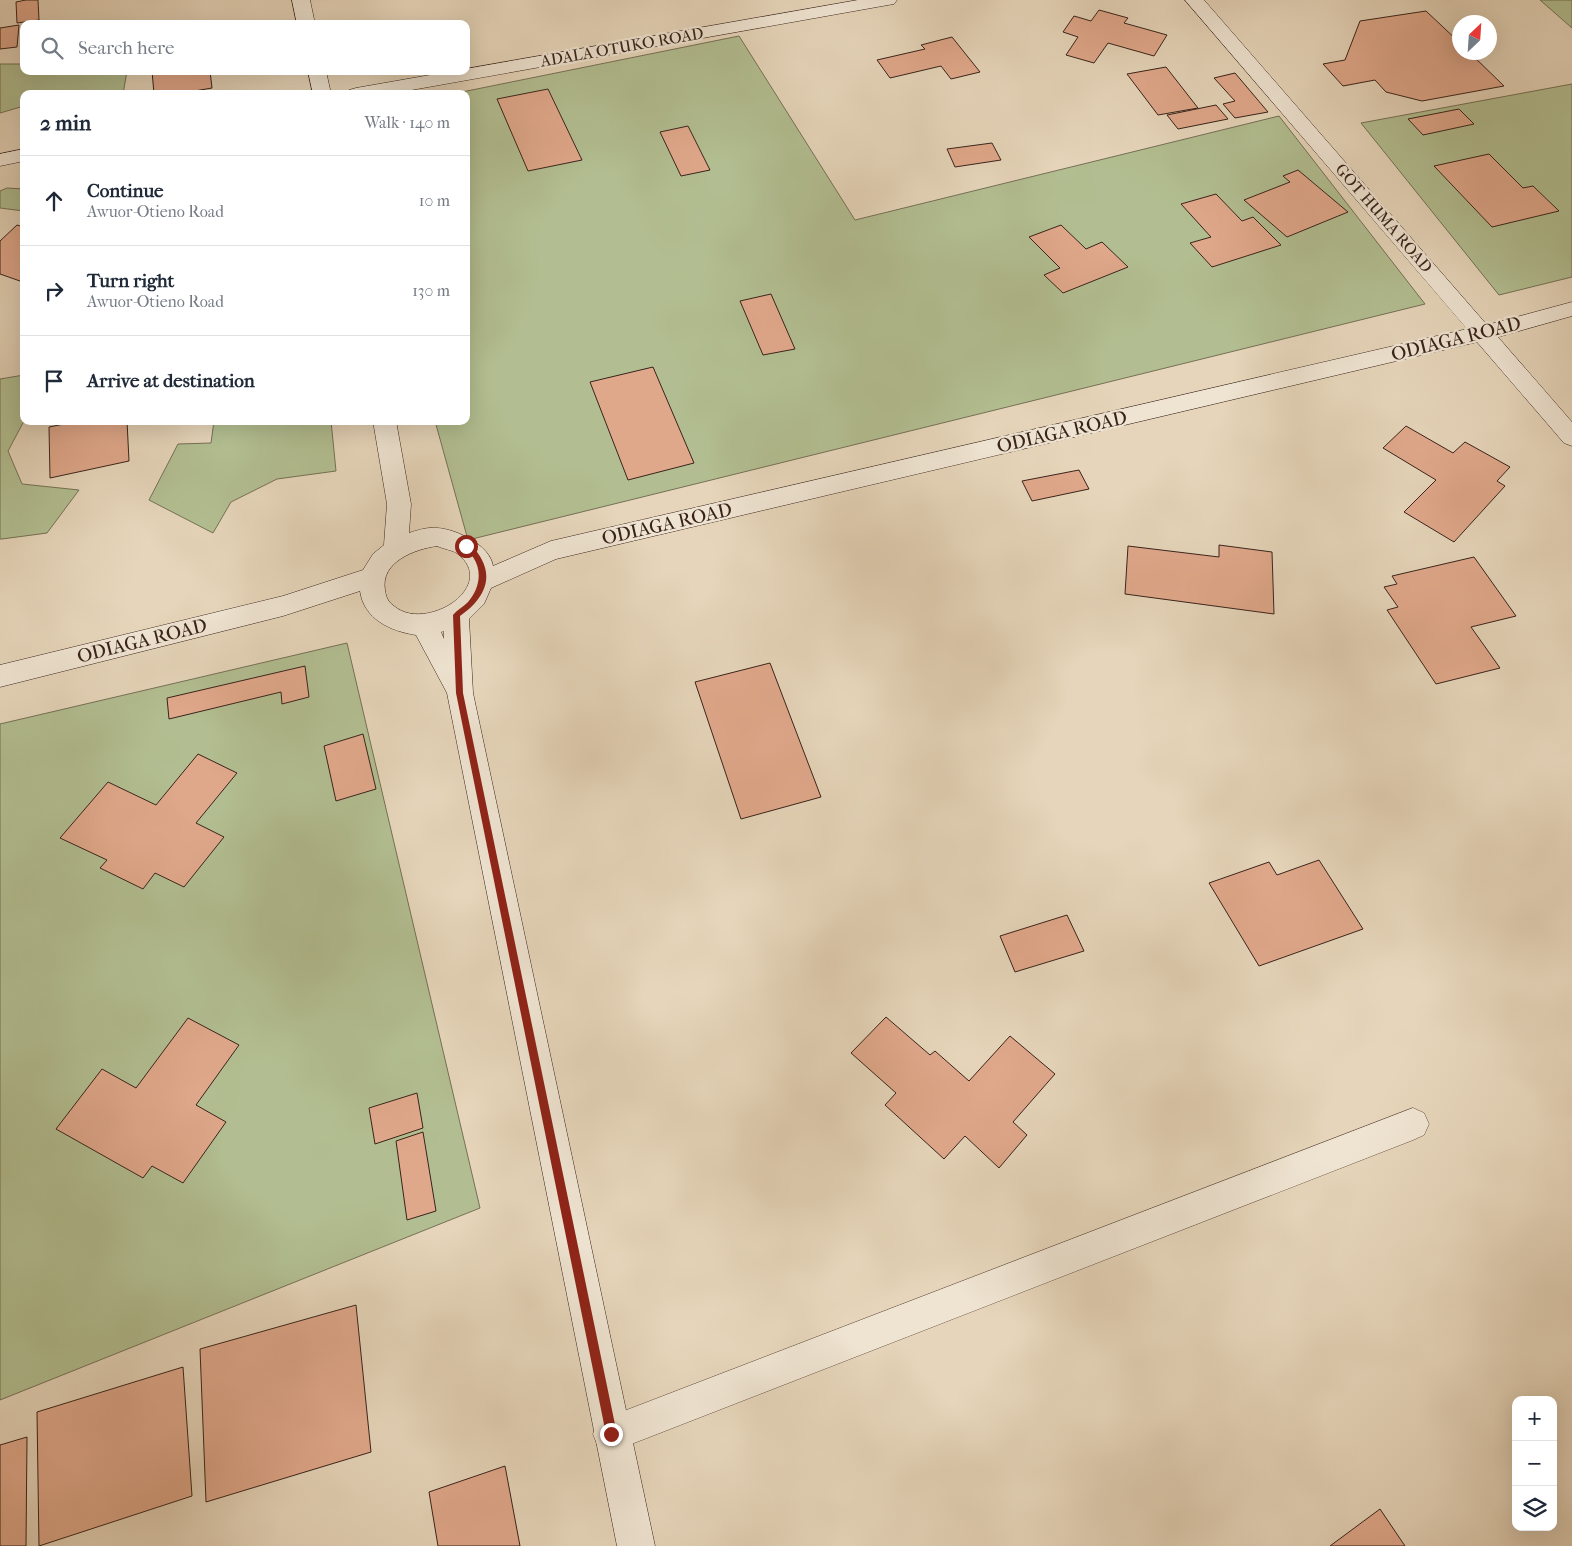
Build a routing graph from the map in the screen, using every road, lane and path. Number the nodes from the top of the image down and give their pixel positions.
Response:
1 (301, 0) edge
2 (888, 0) edge
3 (1194, 0) edge
4 (305, 20) edge
5 (470, 74) edge
6 (318, 75) edge
7 (464, 75) edge
8 (321, 90) edge
9 (379, 90) edge
10 (20, 156) edge
11 (0, 160) edge
12 (1572, 309) edge
13 (1484, 333) junction
14 (385, 425) edge
15 (1572, 437) edge
16 (399, 504) junction
17 (437, 538) junction
18 (396, 549) junction
19 (551, 551) junction
20 (475, 554) junction
21 (372, 577) junction
22 (483, 582) junction
23 (376, 603) junction
24 (283, 606) junction
25 (456, 615) junction
26 (424, 625) junction
27 (0, 676) edge
28 (460, 693) junction
29 (1413, 1124) dead end
30 (611, 1434) junction
31 (636, 1546) edge

1 - 4 main road
2 - 5 main road, ADALA OTUKO ROAD
3 - 13 main road, GOT HUMA ROAD
6 - 8 main road
7 - 9 main road, ADALA OTUKO ROAD
10 - 11 main road
12 - 13 main road, ODIAGA ROAD
13 - 15 main road, GOT HUMA ROAD
13 - 19 main road, ODIAGA ROAD
14 - 16 main road
16 - 17 main road
16 - 18 main road
17 - 18 main road
17 - 20 main road
18 - 21 main road
19 - 20 main road
19 - 22 main road
20 - 22 main road
21 - 23 main road
21 - 24 main road, ODIAGA ROAD
22 - 25 main road
23 - 24 main road, ODIAGA ROAD
23 - 26 main road
24 - 27 main road, ODIAGA ROAD
25 - 26 main road
25 - 28 main road
26 - 28 main road
28 - 30 main road
29 - 30 main road
30 - 31 main road

